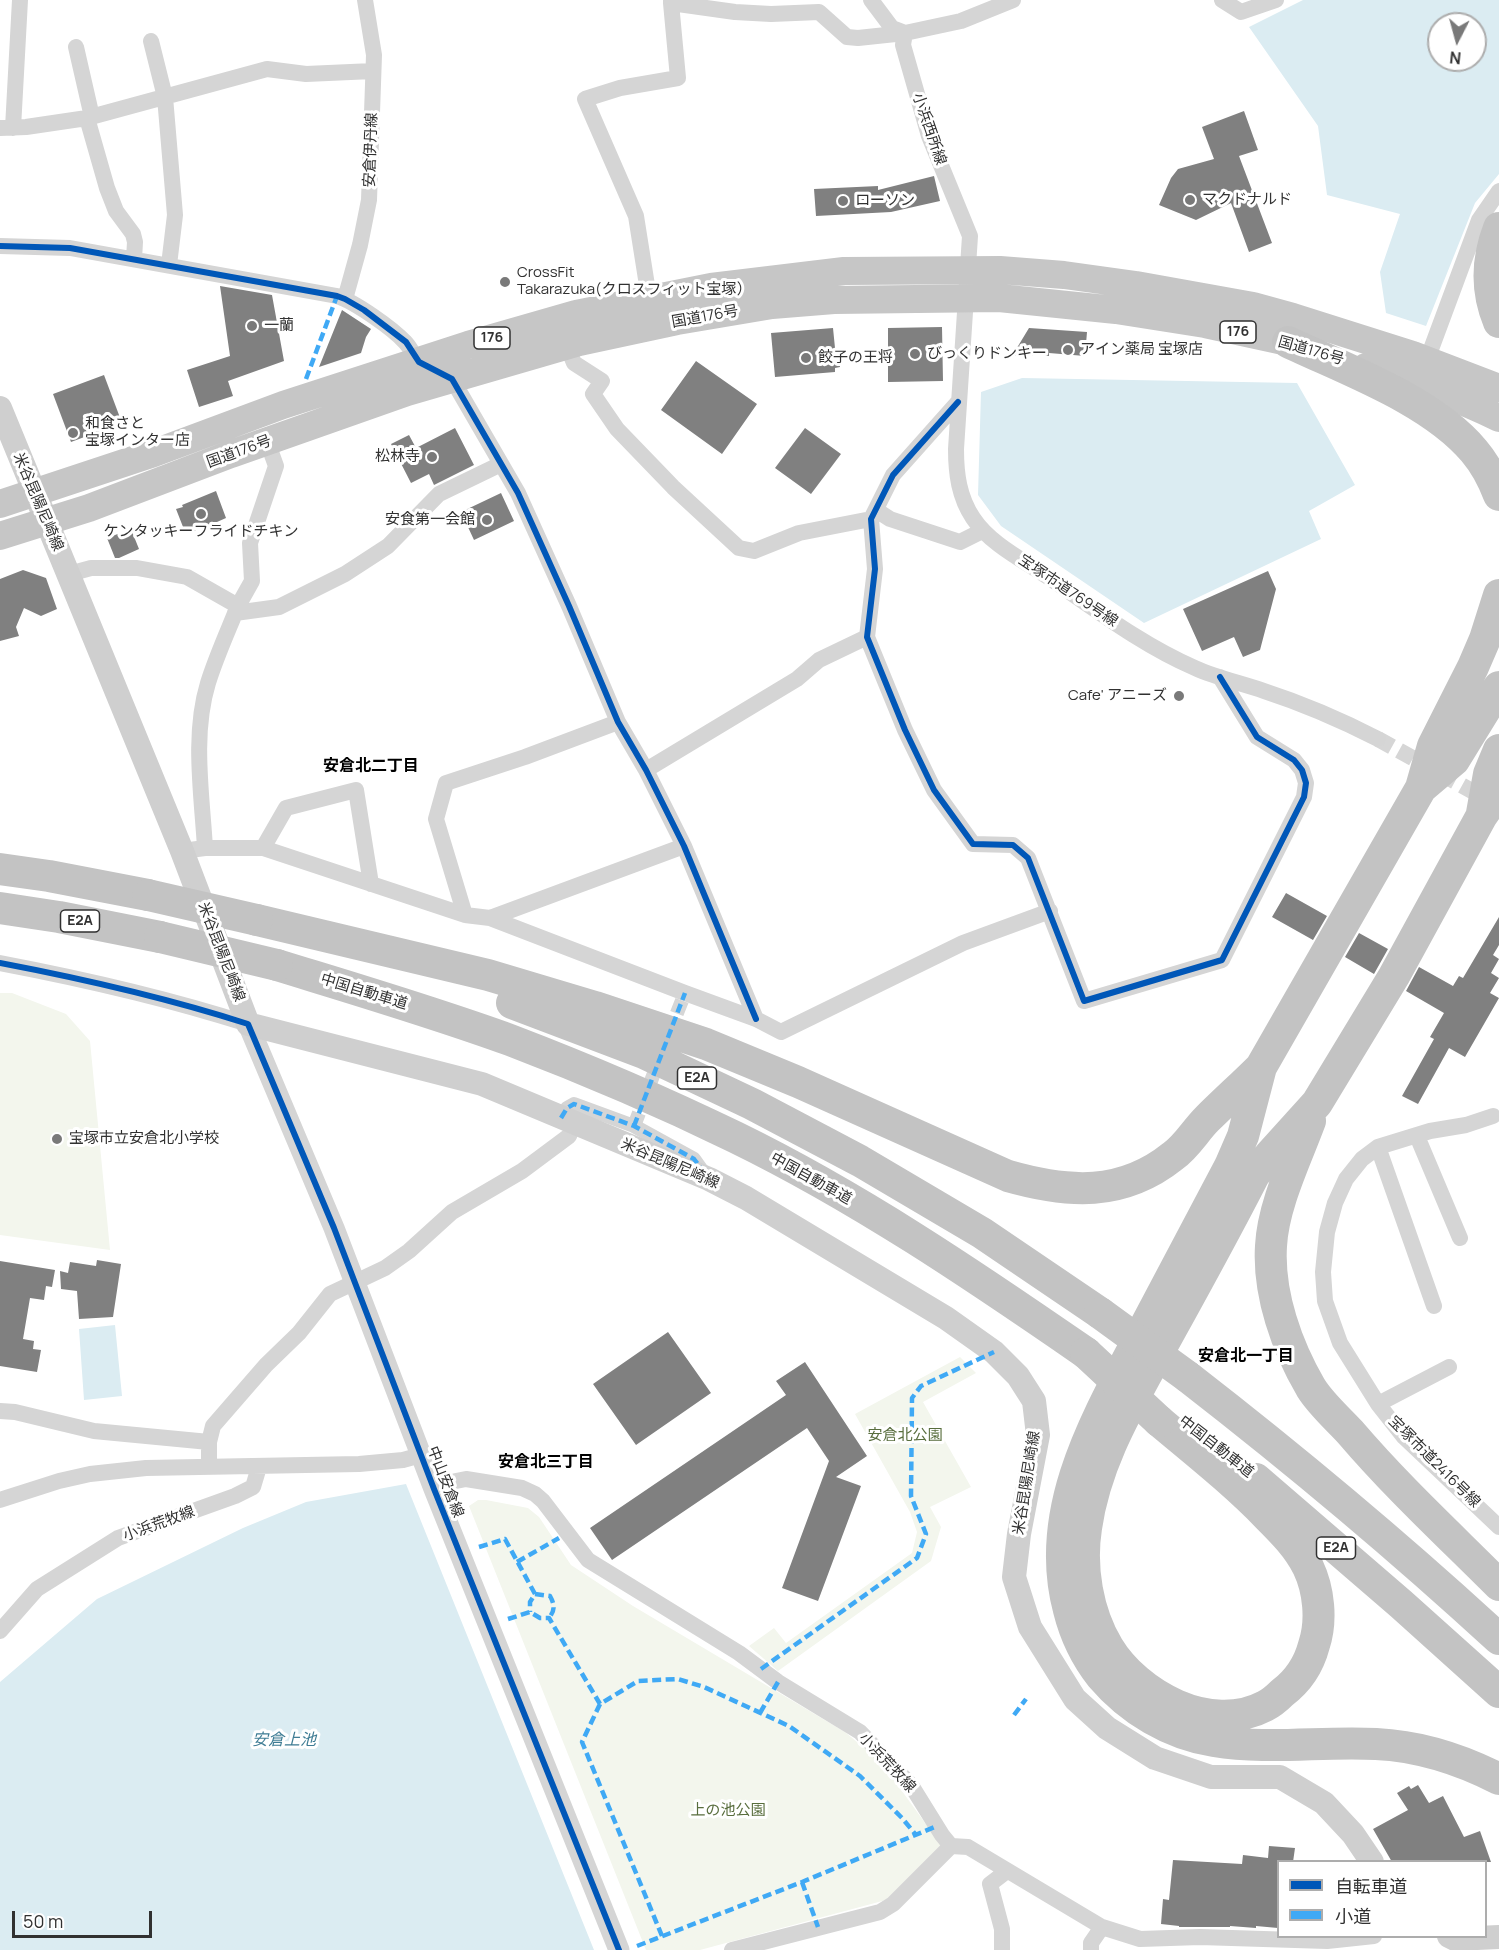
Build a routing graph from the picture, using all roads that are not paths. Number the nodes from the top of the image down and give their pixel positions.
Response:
1 (20, 0) edge
2 (365, 0) edge
3 (871, 0) edge
4 (1014, 0) edge
5 (1222, 0) edge
6 (1276, 0) edge
7 (671, 2) edge
8 (905, 33) junction
9 (151, 41) dead end
10 (75, 47) dead end
11 (373, 71) junction
12 (165, 97) junction
13 (89, 117) junction
14 (7, 128) edge
15 (1499, 191) edge
16 (1499, 228) edge
17 (0, 246) edge
18 (134, 259) junction
19 (169, 265) junction
20 (968, 270) junction
21 (345, 298) junction
22 (649, 298) junction
23 (966, 298) junction
24 (1499, 322) edge
25 (1288, 342) junction
26 (567, 346) junction
27 (1427, 360) junction
28 (419, 362) junction
29 (452, 379) junction
30 (1499, 388) edge
31 (958, 402) junction
32 (0, 408) edge
33 (1499, 418) edge
34 (267, 441) junction
35 (501, 464) junction
36 (34, 492) junction
37 (1499, 495) edge
38 (0, 504) edge
39 (874, 515) junction
40 (46, 522) junction
41 (982, 531) junction
42 (0, 536) edge
43 (69, 574) junction
44 (1499, 595) edge
45 (237, 609) junction
46 (867, 636) junction
47 (1220, 677) junction
48 (1499, 687) edge
49 (618, 722) junction
50 (1377, 739) tunnel mouth
51 (1499, 750) edge
52 (646, 770) junction
53 (1421, 788) junction
54 (1499, 791) edge
55 (1482, 817) junction
56 (684, 846) junction
57 (263, 848) junction
58 (193, 849) junction
59 (0, 869) edge
60 (371, 884) junction
61 (0, 908) edge
62 (1050, 911) junction
63 (465, 915) junction
64 (490, 918) junction
65 (257, 920) junction
66 (0, 963) edge
67 (756, 1019) junction
68 (248, 1024) junction
69 (1261, 1067) junction
70 (1317, 1103) junction
71 (1497, 1114) edge
72 (568, 1121) junction
73 (1417, 1136) junction
74 (1378, 1148) junction
75 (1460, 1238) dead end
76 (354, 1282) junction
77 (1434, 1306) dead end
78 (1449, 1367) dead end
79 (1378, 1404) junction
80 (0, 1411) edge
81 (1163, 1415) junction
82 (209, 1442) junction
83 (422, 1455) junction
84 (209, 1466) junction
85 (259, 1467) junction
86 (434, 1489) junction
87 (0, 1500) edge
88 (1498, 1524) edge
89 (1499, 1585) edge
90 (0, 1631) edge
91 (1499, 1640) edge
92 (1499, 1692) edge
93 (1499, 1779) edge
94 (951, 1846) junction
95 (1371, 1860) edge
96 (1007, 1871) junction
97 (1102, 1927) junction
98 (1355, 1938) edge
99 (1484, 1938) edge
100 (1454, 1942) edge
101 (619, 1950) edge
102 (732, 1950) edge
103 (1002, 1950) edge
104 (1091, 1950) edge

1 - 14 street
2 - 11 street, 安倉伊丹線
3 - 8 street
4 - 8 street
5 - 6 street
7 - 8 street
7 - 22 street
8 - 20 street, 小浜西所線
9 - 12 street
10 - 13 street
11 - 12 street
11 - 21 street, 安倉伊丹線
12 - 13 street
12 - 19 street
13 - 14 street
13 - 18 street
15 - 27 street
16 - 24 highway
17 - 18 street
18 - 19 street
19 - 21 street
20 - 22 highway, 国道176号 / 176
20 - 23 street, 小浜西所線
20 - 27 highway, 国道176号 / 176
21 - 28 street
22 - 28 highway, 国道176号 / 176
23 - 25 highway, 国道176号 / 176
23 - 26 highway, 国道176号 / 176
23 - 31 street, 宝塚市道769号線
25 - 33 highway, 国道176号 / 176
25 - 37 highway
26 - 29 highway, 国道176号 / 176
26 - 39 street
27 - 30 highway, 国道176号 / 176
28 - 29 street
28 - 36 highway, 国道176号 / 176
29 - 34 highway, 国道176号 / 176
29 - 35 street
31 - 39 street
31 - 41 street, 宝塚市道769号線
32 - 36 main road, 米谷昆陽尼崎線
34 - 40 highway, 国道176号 / 176
34 - 45 street
35 - 45 street
35 - 49 street
36 - 38 highway, 国道176号 / 176
36 - 40 main road, 米谷昆陽尼崎線
39 - 41 street
39 - 46 street
40 - 42 highway, 国道176号 / 176
40 - 43 main road, 米谷昆陽尼崎線
41 - 47 street, 宝塚市道769号線
43 - 45 street
43 - 58 main road, 米谷昆陽尼崎線
44 - 53 highway
45 - 58 street
46 - 52 street
46 - 62 street
47 - 50 street, 宝塚市道769号線
47 - 62 street
48 - 53 highway
49 - 52 street
49 - 63 street
51 - 55 highway
52 - 56 street
53 - 69 highway
54 - 55 highway
55 - 70 highway
56 - 64 street
56 - 67 street
57 - 58 street
57 - 60 street
57 - 60 street
58 - 68 main road, 米谷昆陽尼崎線
59 - 65 highway, E2A, bridge
60 - 63 street
61 - 81 highway, 中国自動車道 / E2A, bridge
62 - 67 street
63 - 64 street
64 - 67 street
65 - 69 highway
65 - 91 highway, E2A, bridge
66 - 68 street
68 - 72 main road, 米谷昆陽尼崎線
68 - 76 street, 中山安倉線
69 - 93 highway
70 - 81 highway
70 - 89 highway
71 - 73 street, 宝塚市道2416号線
72 - 76 street
72 - 95 main road, 米谷昆陽尼崎線
73 - 74 street, 宝塚市道2416号線
73 - 75 street
74 - 77 street
74 - 79 street, 宝塚市道2416号線
76 - 82 street
76 - 83 street, 中山安倉線
78 - 79 street
79 - 88 street, 宝塚市道2416号線
80 - 82 street
81 - 92 highway, 中国自動車道 / E2A
82 - 84 street
83 - 85 street
83 - 86 street, 中山安倉線
84 - 85 street
84 - 87 street
85 - 90 street, 小浜荒牧線
86 - 94 street, 小浜荒牧線
86 - 101 street, 中山安倉線
94 - 96 street
94 - 102 street
96 - 97 street
96 - 103 street
97 - 98 street
97 - 104 street
99 - 100 main road

